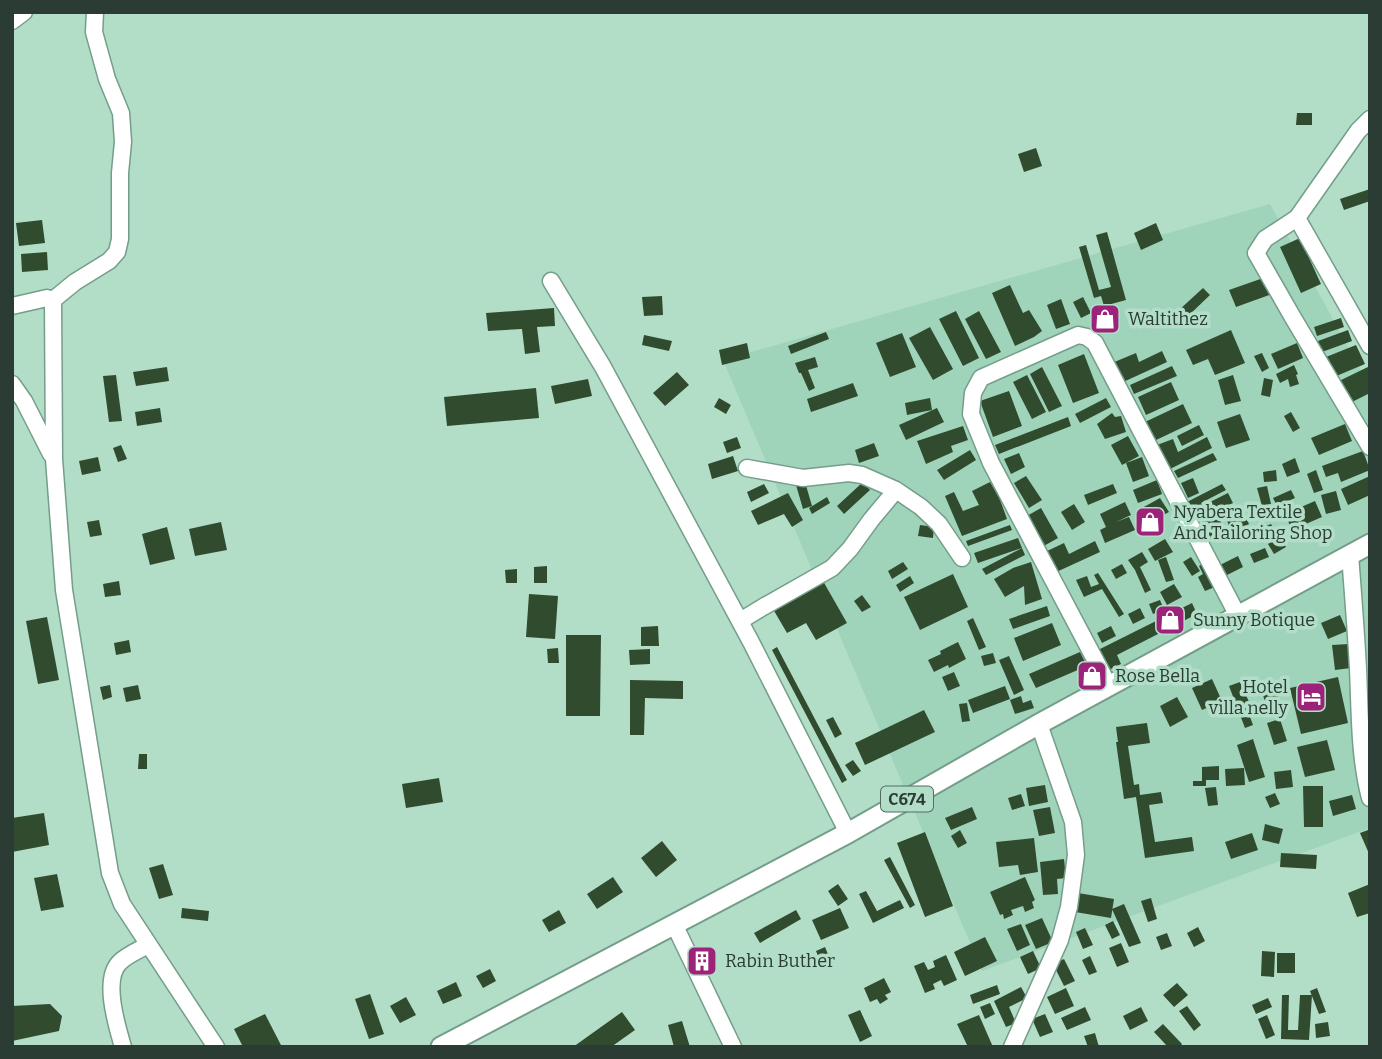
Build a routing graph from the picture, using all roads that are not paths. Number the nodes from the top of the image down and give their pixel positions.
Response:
1 (24, 12) edge
2 (95, 12) edge
3 (12, 21) edge
4 (1370, 119) edge
5 (1297, 218) junction
6 (551, 281) dead end
7 (53, 300) junction
8 (12, 306) edge
9 (1370, 346) edge
10 (12, 384) edge
11 (1370, 447) edge
12 (54, 459) junction
13 (747, 468) dead end
14 (896, 490) junction
15 (1370, 544) edge
16 (1350, 555) junction
17 (962, 558) dead end
18 (1238, 616) junction
19 (740, 621) junction
20 (1109, 686) junction
21 (1039, 724) junction
22 (1365, 743) edge
23 (1370, 798) edge
24 (848, 832) junction
25 (674, 924) junction
26 (148, 945) junction
27 (122, 1047) edge
28 (216, 1047) edge
29 (441, 1047) edge
30 (733, 1047) edge
31 (1012, 1047) edge

1 - 3 street
2 - 7 street
4 - 5 street
5 - 9 street
5 - 11 street
6 - 19 street
7 - 8 street
7 - 12 street
10 - 12 street
12 - 26 street
13 - 14 street
14 - 17 street
14 - 19 street
15 - 16 main road, C674
16 - 18 main road, C674
16 - 22 street
18 - 20 main road, C674
18 - 20 street
19 - 24 street
20 - 21 main road, C674
21 - 24 main road, C674
21 - 31 street
22 - 23 street
24 - 25 main road, C674
25 - 29 main road, C674
25 - 30 street
26 - 27 street
26 - 28 street

